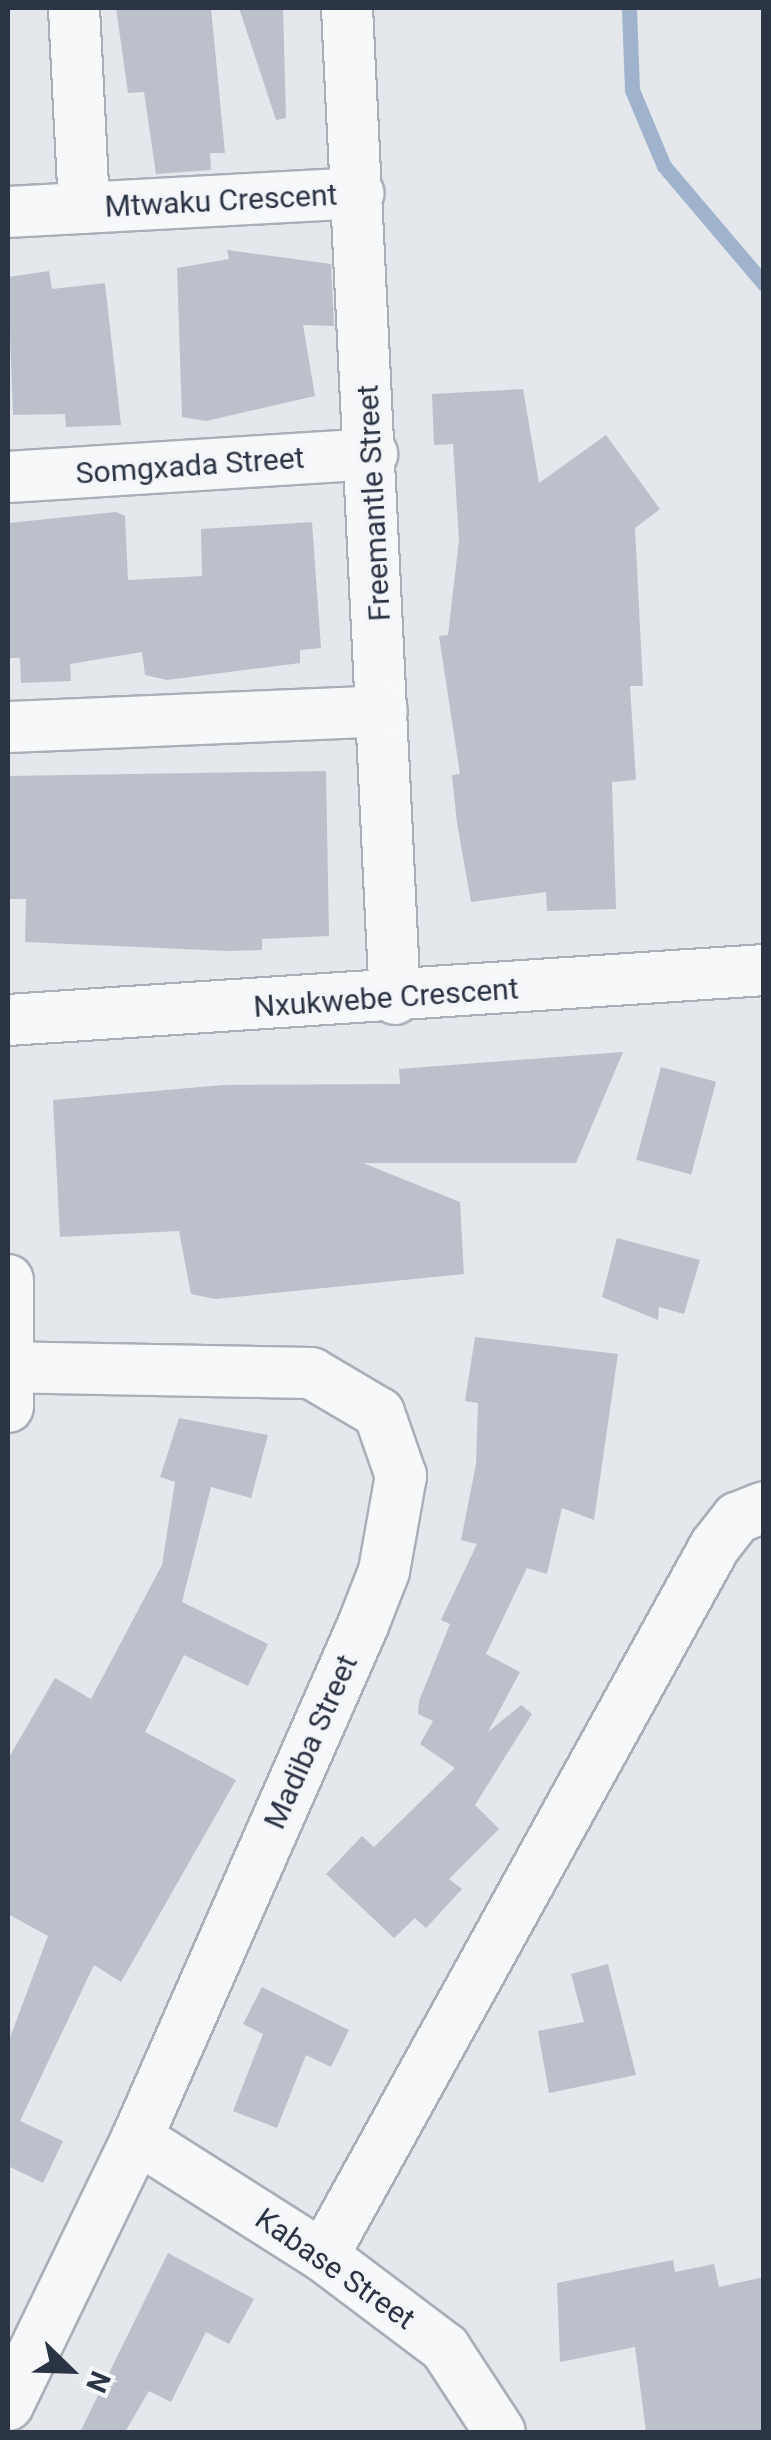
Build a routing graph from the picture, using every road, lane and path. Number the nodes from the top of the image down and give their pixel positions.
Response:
1 (74, 8) edge
2 (346, 8) edge
3 (358, 193) junction
4 (84, 208) junction
5 (8, 212) edge
6 (372, 454) junction
7 (8, 478) edge
8 (382, 711) junction
9 (8, 726) edge
10 (764, 970) edge
11 (396, 999) junction
12 (8, 1020) edge
13 (8, 1280) edge
14 (10, 1387) edge
15 (764, 1506) edge
16 (137, 2138) junction
17 (323, 2256) junction
18 (8, 2405) edge
19 (500, 2432) edge

1 - 4 street, Mtwaku Crescent
2 - 3 street, Freemantle Street
3 - 4 street, Mtwaku Crescent
3 - 6 street, Freemantle Street
4 - 5 street, Mtwaku Crescent
6 - 7 street, Somgxada Street
6 - 8 street, Freemantle Street
8 - 9 street
8 - 11 street, Freemantle Street
10 - 11 street, Nxukwebe Crescent
11 - 12 street, Nxukwebe Crescent
13 - 14 street
14 - 16 street, Madiba Street
15 - 17 street
16 - 17 street, Kabase Street
16 - 18 street, Madiba Street
17 - 19 street, Kabase Street

